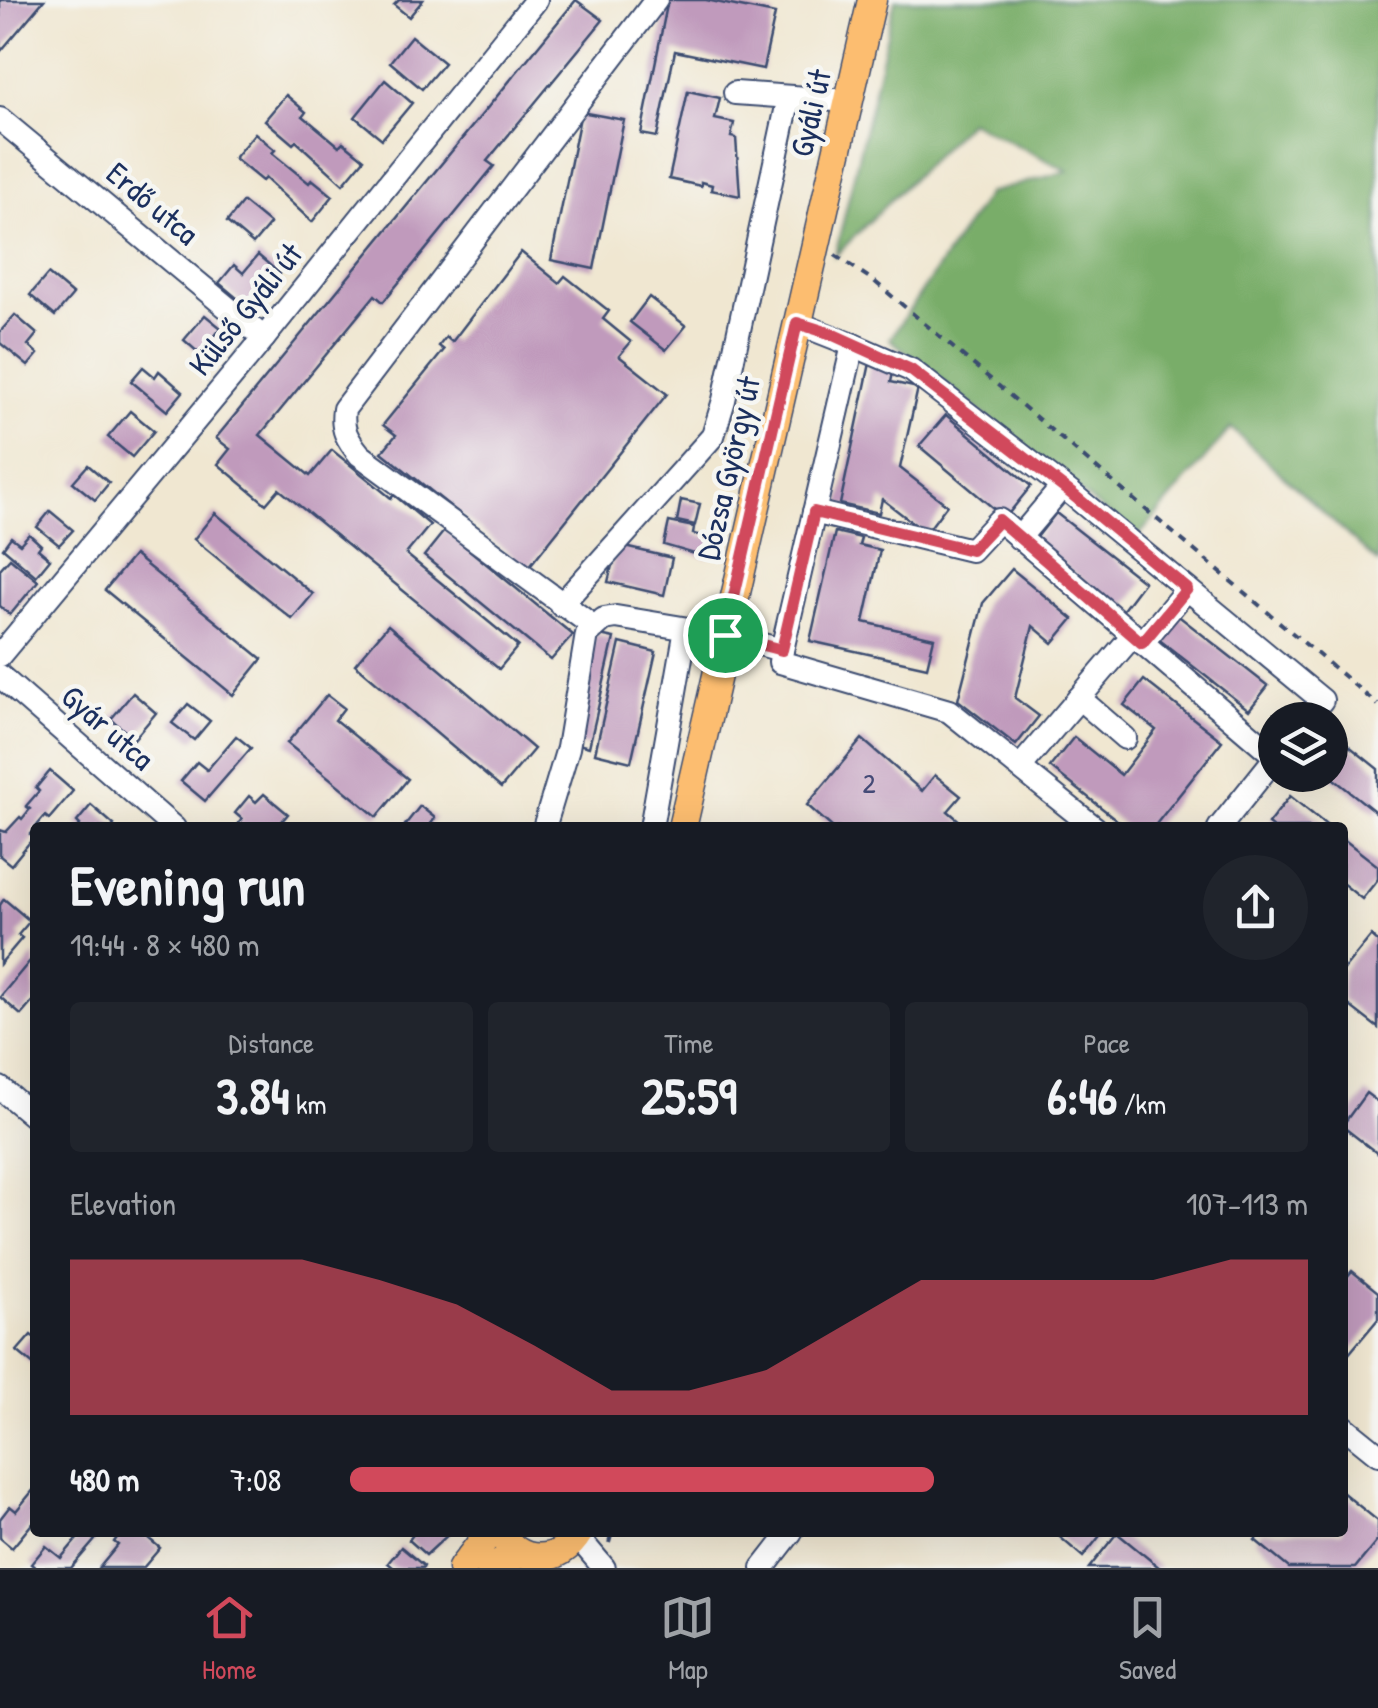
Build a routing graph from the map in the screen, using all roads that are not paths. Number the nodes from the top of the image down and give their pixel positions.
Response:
1 (536, 0) edge
2 (656, 0) edge
3 (872, 0) edge
4 (736, 92) dead end
5 (789, 96) junction
6 (849, 100) junction
7 (0, 118) edge
8 (816, 242) joint
9 (797, 323) junction
10 (264, 338) junction
11 (853, 345) junction
12 (1062, 486) junction
13 (814, 512) junction
14 (1020, 538) junction
15 (1187, 589) junction
16 (560, 605) junction
17 (593, 626) junction
18 (686, 628) junction
19 (725, 635) junction
20 (1138, 639) junction
21 (782, 650) junction
22 (0, 655) edge
23 (0, 676) edge
24 (1079, 698) junction
25 (1320, 702) edge
26 (1125, 738) dead end
27 (1258, 742) edge
28 (1022, 766) junction
29 (1258, 778) edge
30 (167, 822) edge
31 (546, 822) edge
32 (652, 822) edge
33 (683, 822) edge
34 (1089, 822) edge
35 (1223, 822) edge
36 (0, 1088) edge
37 (30, 1113) edge
38 (1348, 1430) edge
39 (1378, 1454) edge
40 (486, 1537) edge
41 (502, 1537) edge
42 (575, 1537) edge
43 (580, 1537) edge
44 (787, 1537) edge
45 (544, 1560) edge
46 (462, 1568) edge
47 (489, 1568) edge
48 (604, 1568) edge
49 (763, 1568) edge

1 - 10 street, Külső Gyáli út
2 - 16 street
3 - 6 main road, Gyáli út
4 - 5 street
5 - 6 street
5 - 16 street
6 - 8 main road, Gyáli út
7 - 10 street, Erdő utca
8 - 9 main road, Dózsa György út
9 - 11 street
9 - 19 main road, Dózsa György út
10 - 22 street, Külső Gyáli út
11 - 12 street
11 - 13 street
12 - 14 street
12 - 15 street
13 - 14 street
13 - 21 street
14 - 20 street
15 - 20 street
15 - 25 street
16 - 17 street
17 - 18 street
17 - 31 street
18 - 19 street
18 - 32 street
19 - 21 street
19 - 33 main road, Dózsa György út
20 - 24 street
20 - 27 street
21 - 28 street
23 - 30 street, Gyár utca
24 - 26 street
24 - 28 street
28 - 34 street
29 - 35 street
36 - 37 street
38 - 39 street
40 - 46 main road
41 - 45 main road
42 - 45 main road
43 - 48 street
44 - 49 street
45 - 47 main road

